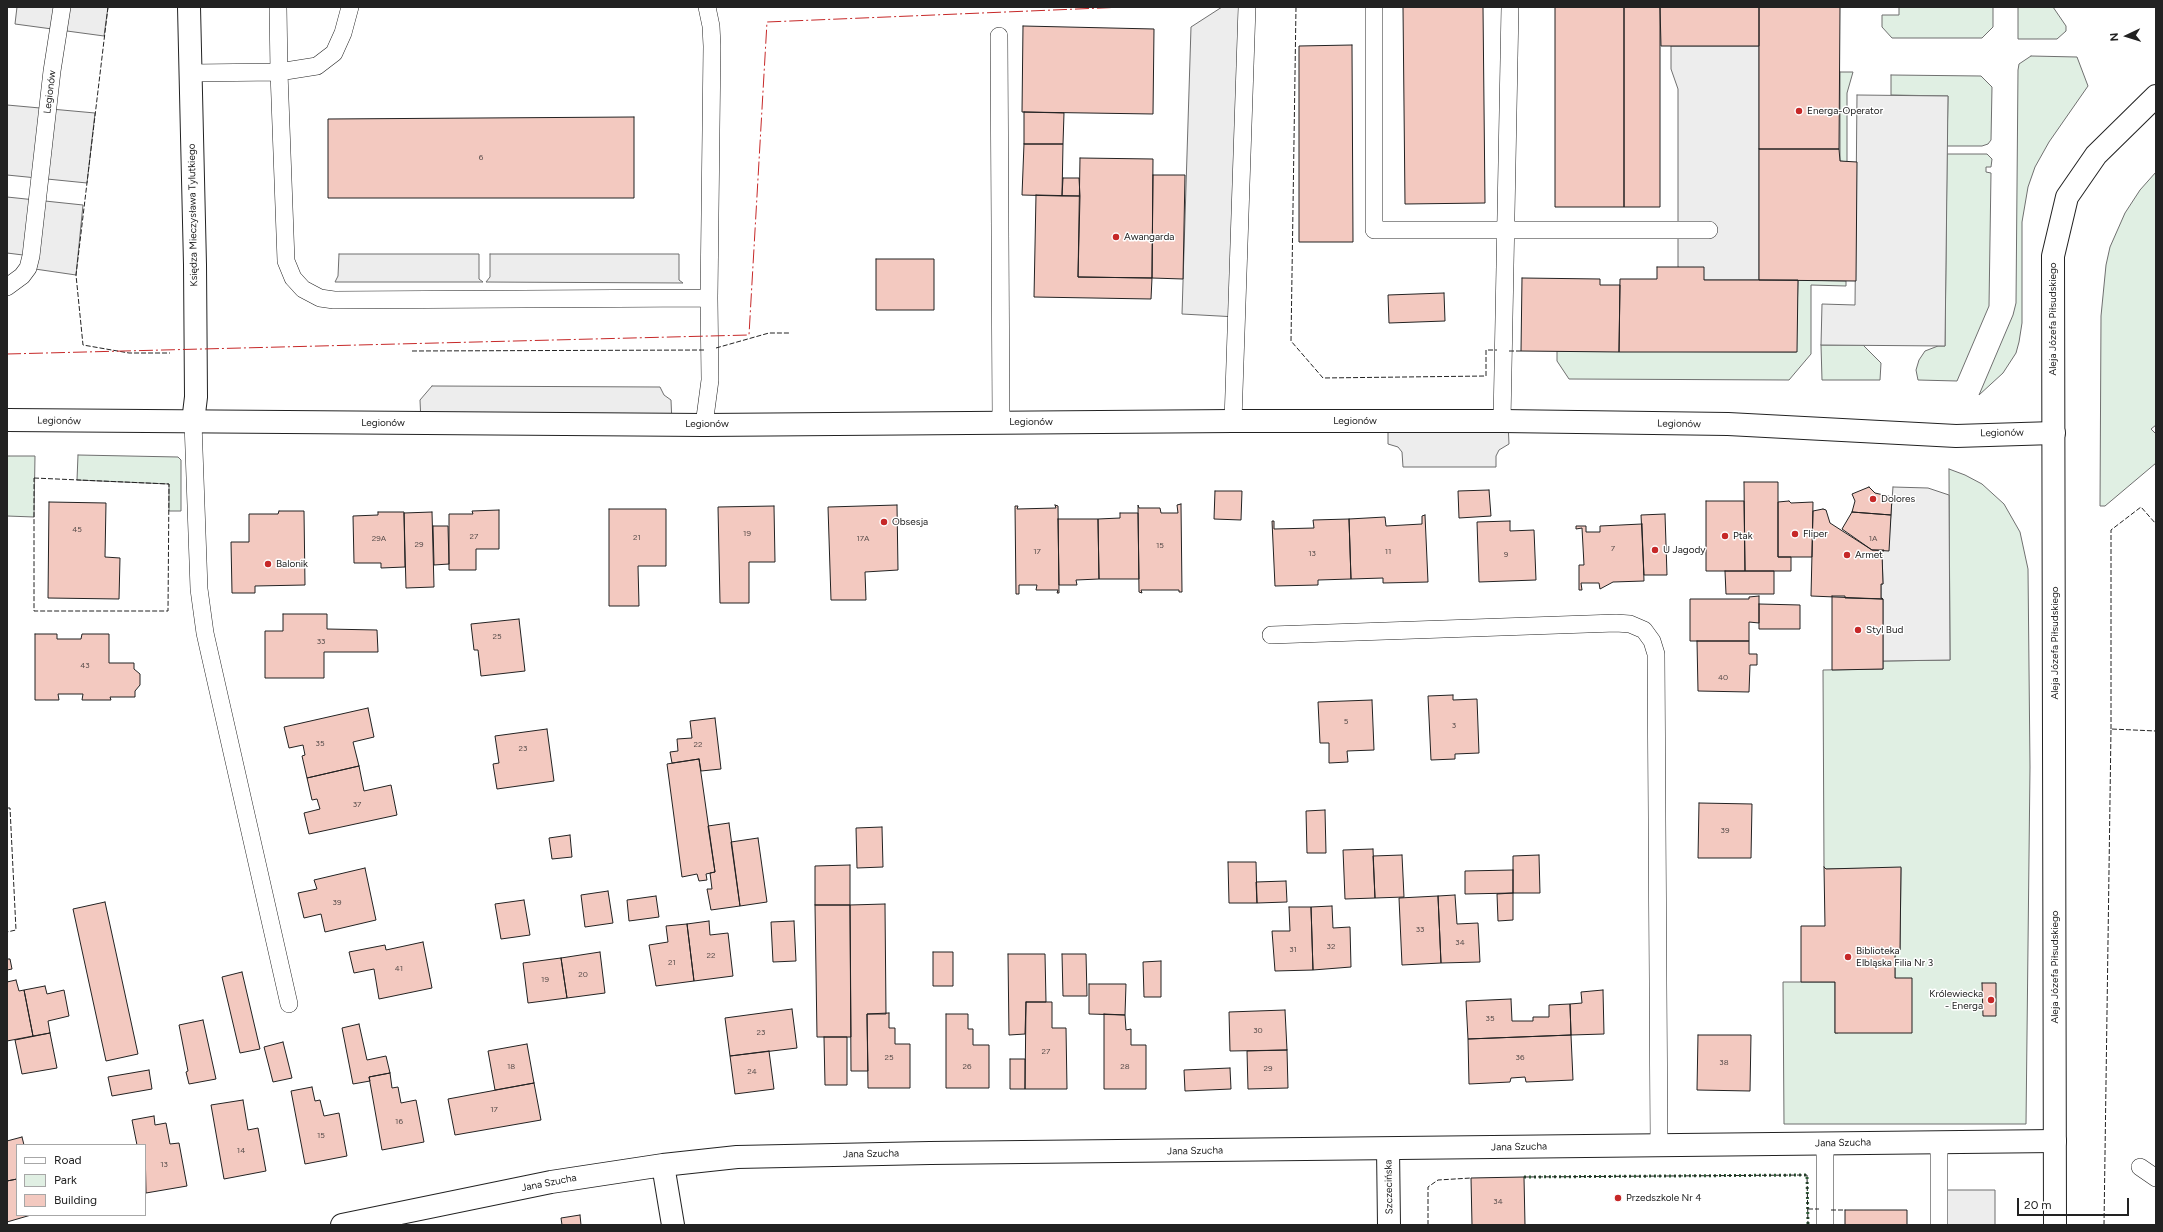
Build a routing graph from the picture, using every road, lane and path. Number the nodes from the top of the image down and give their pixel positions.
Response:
1 (62, 7) edge
2 (189, 7) edge
3 (278, 7) edge
4 (350, 7) edge
5 (707, 7) edge
6 (1247, 7) edge
7 (1374, 7) edge
8 (1510, 7) edge
9 (999, 36) dead end
10 (279, 72) junction
11 (191, 73) junction
12 (2156, 96) edge
13 (1506, 230) junction
14 (1709, 230) dead end
15 (7, 287) edge
16 (709, 298) junction
17 (7, 420) edge
18 (1233, 421) junction
19 (1502, 421) junction
20 (193, 422) junction
21 (1001, 422) junction
22 (704, 425) junction
23 (2054, 433) junction
24 (1271, 635) dead end
25 (289, 1004) dead end
26 (2055, 1141) junction
27 (1939, 1142) junction
28 (1825, 1143) junction
29 (1659, 1145) junction
30 (1388, 1149) junction
31 (663, 1165) junction
32 (2140, 1167) dead end
33 (2156, 1178) edge
34 (342, 1225) edge
35 (673, 1225) edge
36 (1389, 1225) edge
37 (1825, 1225) edge
38 (1939, 1225) edge
39 (2055, 1225) edge

1 - 15 lane, Legionów
2 - 11 street, Księdza Mieczysława Tylutkiego
3 - 10 lane
4 - 10 lane
5 - 16 lane
6 - 18 lane
7 - 13 lane
8 - 13 lane
9 - 21 lane
10 - 11 lane
10 - 16 lane
11 - 20 street, Księdza Mieczysława Tylutkiego
12 - 23 street, Aleja Józefa Piłsudskiego
13 - 14 lane
13 - 19 lane
16 - 22 lane
17 - 20 street, Legionów
18 - 19 street, Legionów
18 - 21 street, Legionów
19 - 23 street, Legionów
20 - 22 street, Legionów
20 - 25 lane
21 - 22 street, Legionów
23 - 26 street, Aleja Józefa Piłsudskiego
24 - 29 lane
26 - 27 street, Jana Szucha
26 - 39 street, Aleja Józefa Piłsudskiego
27 - 28 street, Jana Szucha
27 - 38 lane
28 - 29 street, Jana Szucha
28 - 37 lane
29 - 30 street, Jana Szucha
30 - 31 street, Jana Szucha
30 - 36 street, Szczecińska
31 - 34 street, Jana Szucha
31 - 35 street
32 - 33 lane

